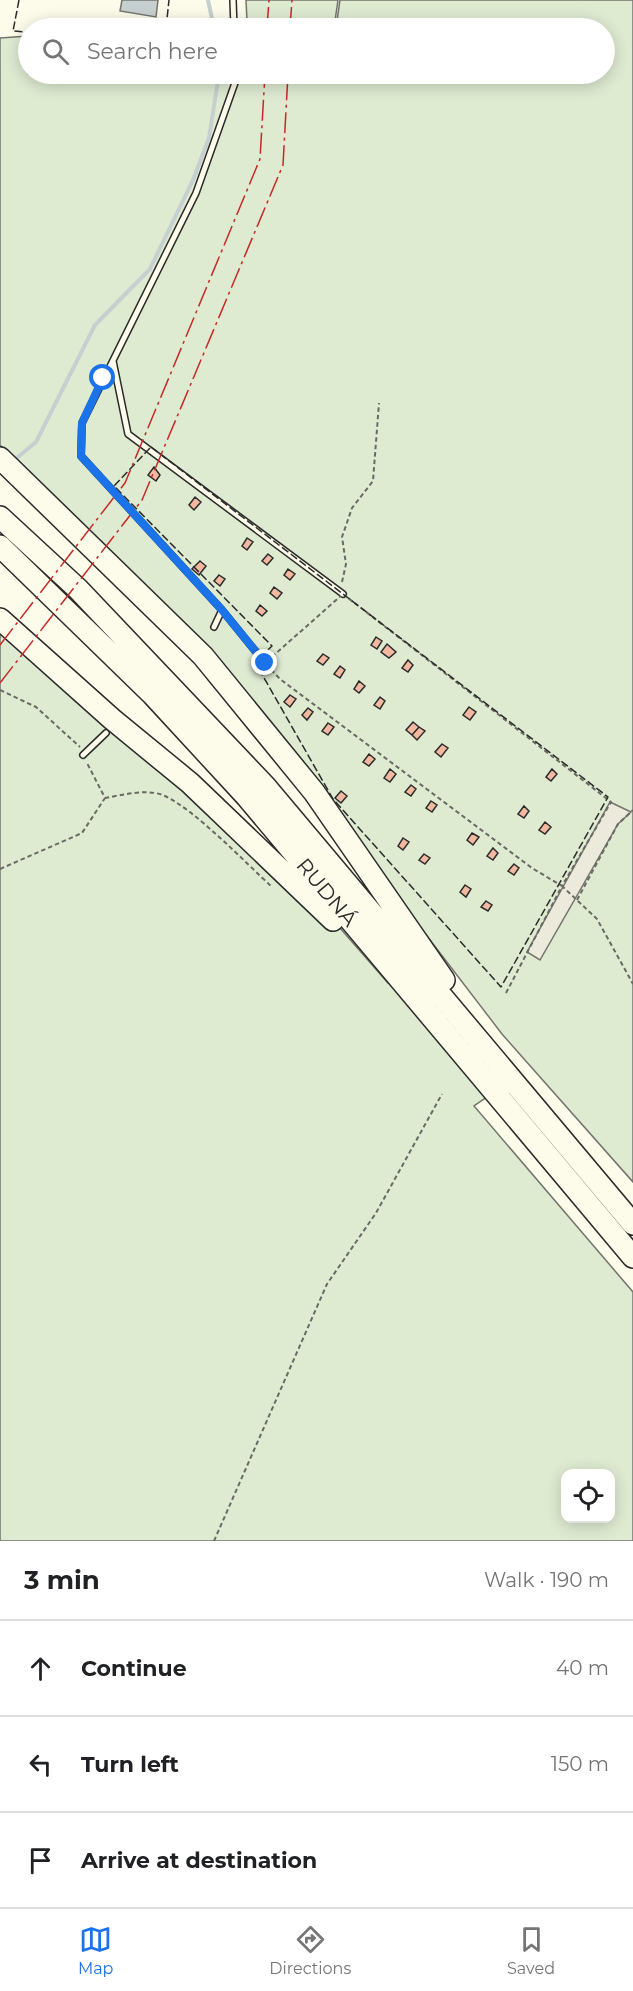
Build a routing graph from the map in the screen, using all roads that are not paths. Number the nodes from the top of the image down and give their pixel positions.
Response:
1 (233, 0) edge
2 (234, 18) edge
3 (235, 84) edge
4 (113, 360) junction
5 (0, 458) edge
6 (0, 517) edge
7 (0, 546) edge
8 (343, 594) road end
9 (222, 610) junction
10 (0, 619) edge
11 (214, 627) dead end
12 (265, 663) road end
13 (106, 733) dead end
14 (83, 755) road end
15 (406, 987) junction
16 (524, 1094) junction
17 (633, 1224) edge
18 (633, 1257) edge

1 - 2 lane
3 - 4 lane
4 - 8 lane
4 - 9 lane
5 - 16 highway
6 - 16 highway, RUDNÁ
7 - 15 highway, RUDNÁ
9 - 11 lane
9 - 12 lane
10 - 15 highway
13 - 14 lane
15 - 18 highway, RUDNÁ
16 - 17 highway, RUDNÁ

